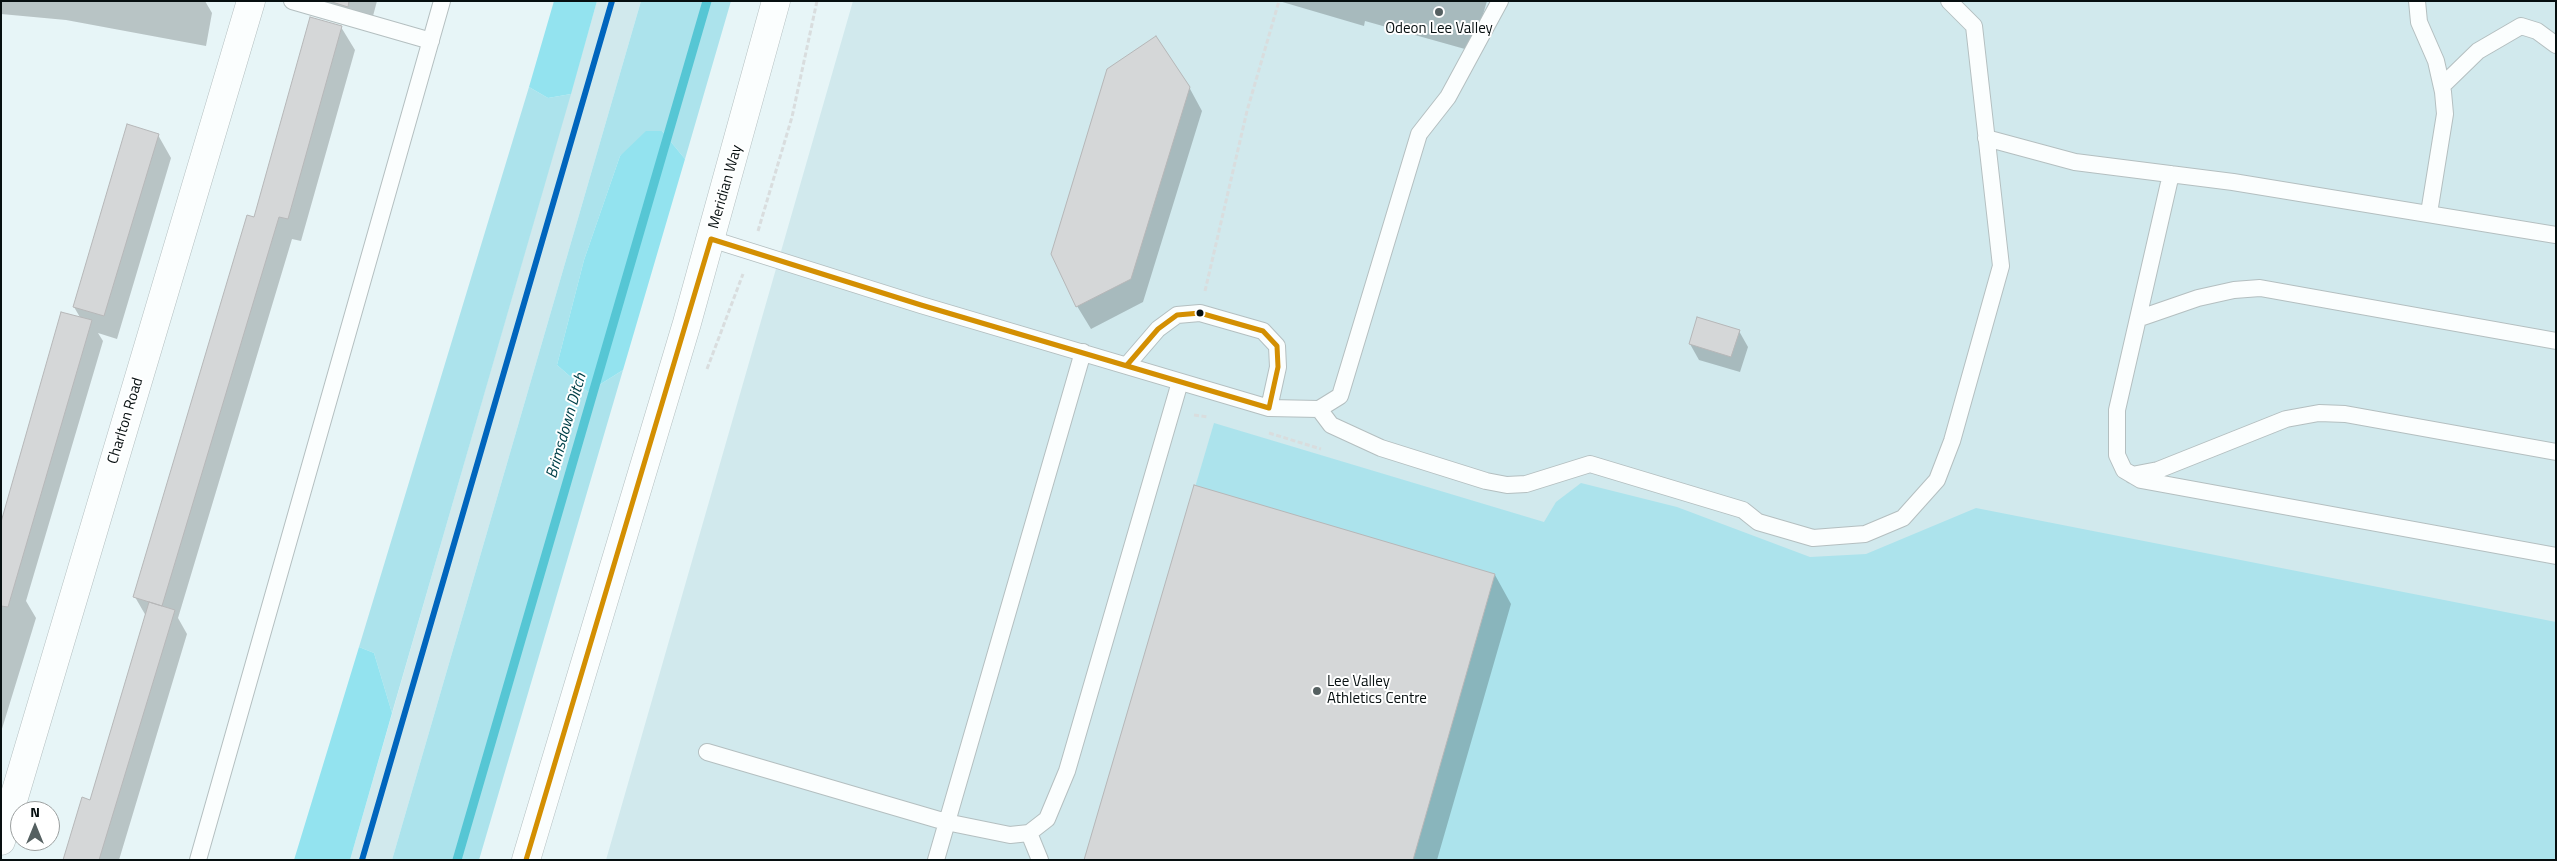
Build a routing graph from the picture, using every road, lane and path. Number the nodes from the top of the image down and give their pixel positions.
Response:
1 (251, 1) edge
2 (292, 1) edge
3 (442, 1) edge
4 (776, 1) edge
5 (817, 1) edge
6 (1279, 1) edge
7 (1500, 1) edge
8 (1949, 1) edge
9 (2417, 1) edge
10 (431, 41) junction
11 (2556, 44) edge
12 (2442, 86) junction
13 (1986, 138) junction
14 (2172, 174) junction
15 (769, 198) dead end
16 (2428, 213) junction
17 (2556, 235) edge
18 (711, 239) junction
19 (737, 290) dead end
20 (734, 298) dead end
21 (1200, 313) junction
22 (2140, 318) junction
23 (2556, 341) edge
24 (1083, 352) junction
25 (1128, 365) junction
26 (1180, 382) junction
27 (1270, 408) junction
28 (1319, 409) junction
29 (2556, 452) edge
30 (2132, 475) junction
31 (2556, 556) edge
32 (708, 752) dead end
33 (946, 822) junction
34 (1029, 833) junction
35 (1, 841) edge
36 (198, 860) edge
37 (526, 860) edge
38 (936, 860) edge
39 (1040, 860) edge

1 - 35 main road, Charlton Road
2 - 10 lane
3 - 10 lane
4 - 18 main road, Meridian Way
5 - 15 path
6 - 21 path
7 - 28 lane
8 - 13 lane
9 - 12 lane
10 - 36 lane
11 - 12 lane
12 - 16 lane
13 - 14 lane
13 - 28 lane
14 - 16 lane
14 - 22 lane
16 - 17 lane
18 - 24 lane
18 - 37 main road, Meridian Way
19 - 20 path
21 - 25 lane
21 - 27 lane
22 - 23 lane
22 - 30 lane
24 - 25 lane
24 - 33 lane
25 - 26 lane
26 - 27 lane
26 - 34 lane
27 - 28 lane
29 - 30 lane
30 - 31 lane
32 - 33 lane
33 - 34 lane
33 - 38 lane
34 - 39 lane

